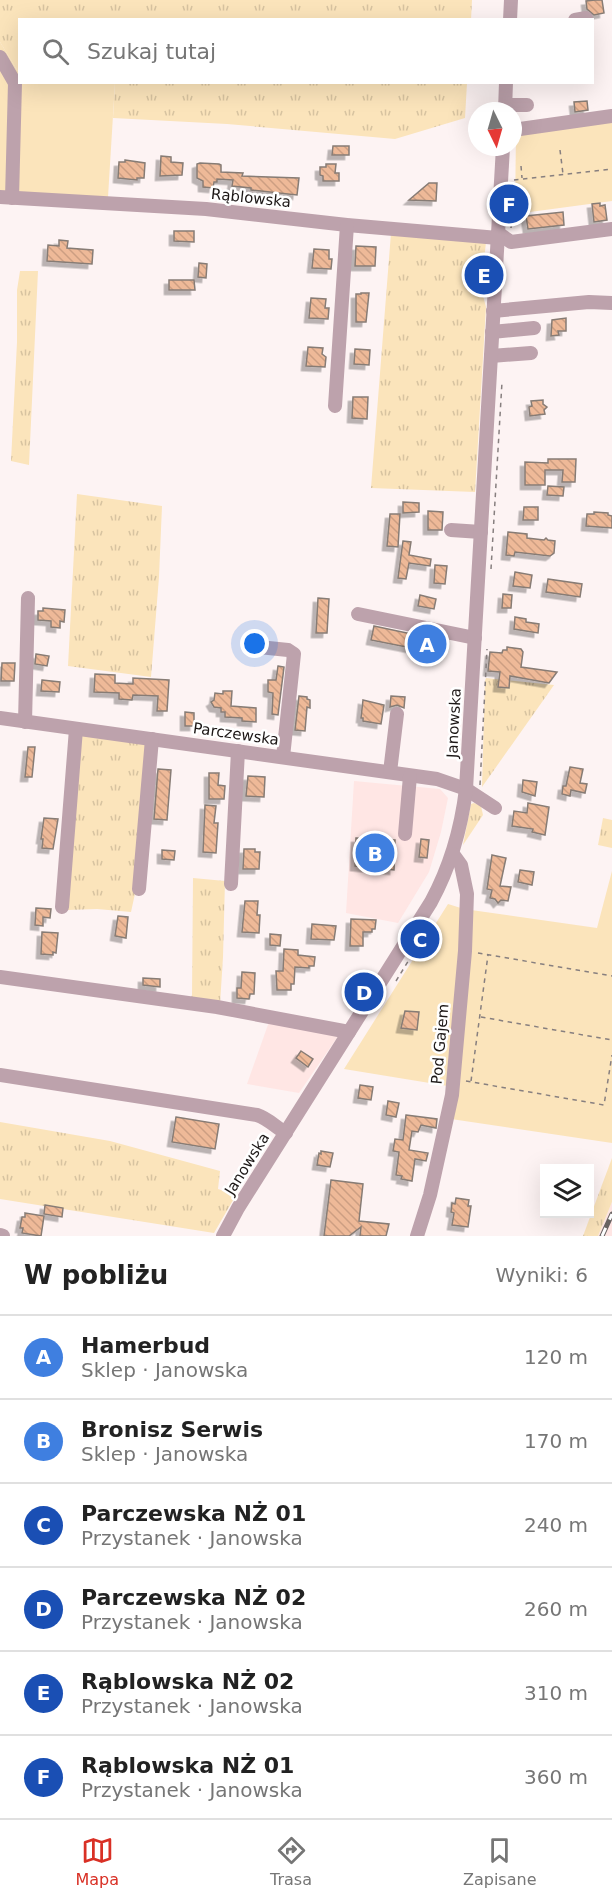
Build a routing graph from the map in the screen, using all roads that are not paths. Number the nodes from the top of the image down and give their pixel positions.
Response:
1 (511, 0) edge
2 (513, 18) edge
3 (0, 57) edge
4 (506, 84) edge
5 (505, 102) edge
6 (527, 105) dead end
7 (522, 106) edge
8 (612, 116) edge
9 (522, 129) edge
10 (502, 156) edge
11 (6, 197) edge
12 (347, 225) junction
13 (612, 229) edge
14 (498, 236) junction
15 (612, 303) edge
16 (494, 311) junction
17 (534, 328) dead end
18 (492, 332) junction
19 (531, 353) dead end
20 (491, 356) junction
21 (335, 406) dead end
22 (451, 530) dead end
23 (481, 532) junction
24 (28, 598) dead end
25 (358, 614) dead end
26 (475, 638) junction
27 (257, 649) dead end
28 (397, 714) dead end
29 (0, 718) edge
30 (25, 722) junction
31 (76, 729) junction
32 (152, 740) junction
33 (238, 751) junction
34 (283, 757) junction
35 (390, 772) junction
36 (410, 776) junction
37 (466, 789) junction
38 (495, 807) dead end
39 (405, 834) dead end
40 (453, 854) junction
41 (231, 884) dead end
42 (139, 889) dead end
43 (62, 908) dead end
44 (0, 976) edge
45 (349, 1032) junction
46 (0, 1075) edge
47 (286, 1133) junction
48 (223, 1236) edge
49 (417, 1236) edge

1 - 2 street
3 - 11 street
4 - 5 street
6 - 7 street
8 - 9 street
10 - 14 street, Janowska
11 - 12 street, Rąblowska
12 - 14 street, Rąblowska
12 - 21 street
13 - 14 street, Rąblowska
14 - 16 street, Janowska
15 - 16 street
16 - 18 street, Janowska
17 - 18 street
18 - 20 street, Janowska
19 - 20 street
20 - 23 street, Janowska
22 - 23 street
23 - 26 street, Janowska
24 - 30 street
25 - 26 street
26 - 37 street, Janowska
27 - 34 street
28 - 35 street
29 - 30 street, Parczewska
30 - 31 street, Parczewska
31 - 32 street, Parczewska
31 - 43 street
32 - 33 street, Parczewska
32 - 42 street
33 - 34 street, Parczewska
33 - 41 street
34 - 35 street, Parczewska
35 - 36 street, Parczewska
36 - 37 street, Parczewska
36 - 39 street
37 - 38 street, Parczewska
37 - 40 street, Janowska
40 - 45 street, Janowska
40 - 49 street, Pod Gajem
44 - 45 street
45 - 47 street, Janowska
46 - 47 street
47 - 48 street, Janowska

